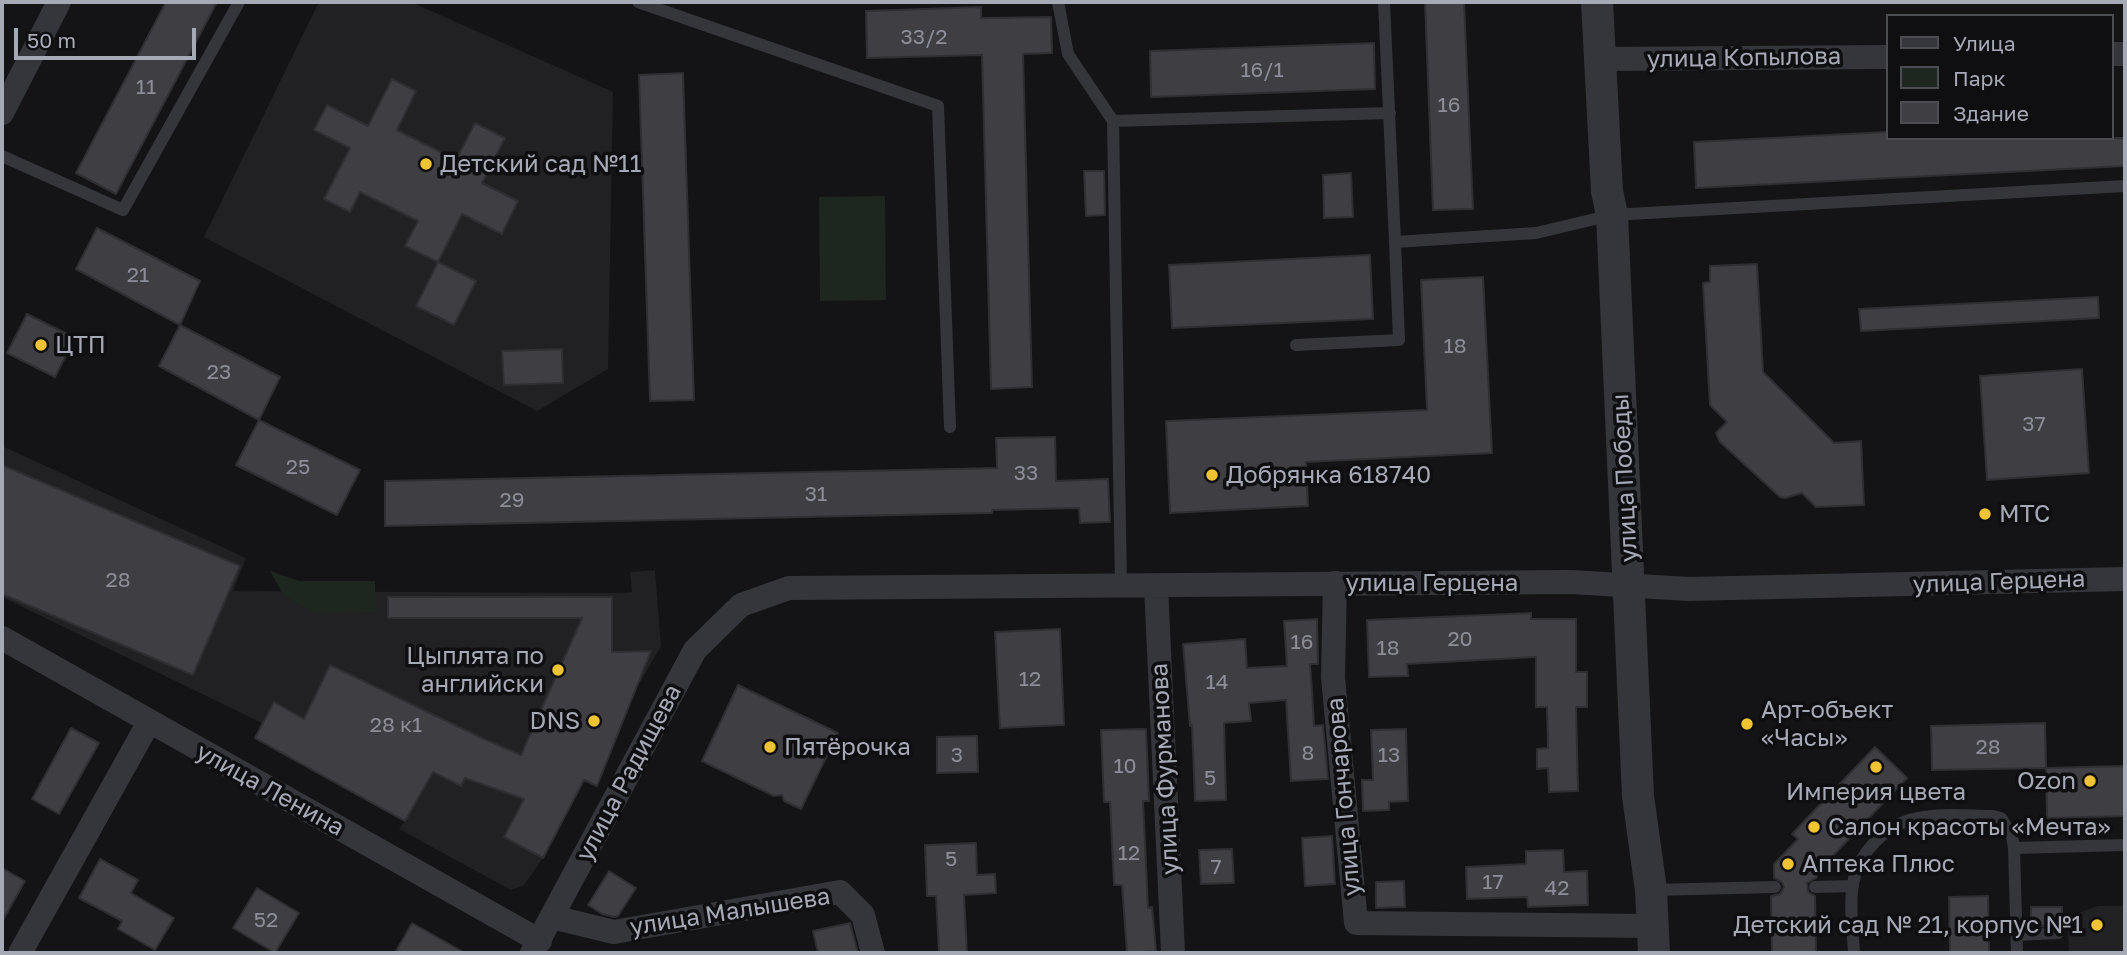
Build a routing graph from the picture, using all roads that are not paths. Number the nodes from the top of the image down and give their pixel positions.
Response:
1 (59, 2) edge
2 (239, 2) edge
3 (638, 2) edge
4 (1058, 2) edge
5 (1384, 2) edge
6 (1597, 2) edge
7 (1885, 57) edge
8 (1600, 59) junction
9 (2, 113) edge
10 (1390, 113) junction
11 (1114, 121) junction
12 (2, 156) edge
13 (2125, 186) edge
14 (1612, 215) junction
15 (1395, 242) junction
16 (1296, 345) dead end
17 (950, 427) dead end
18 (2125, 579) edge
19 (1335, 583) junction
20 (1121, 586) junction
21 (1156, 586) junction
22 (1630, 586) junction
23 (741, 605) joint
24 (2, 638) edge
25 (149, 722) junction
26 (2125, 845) edge
27 (2014, 848) junction
28 (1853, 886) junction
29 (1775, 887) dead end
30 (1815, 887) dead end
31 (1651, 890) junction
32 (552, 917) junction
33 (2058, 933) dead end
34 (2016, 935) junction
35 (1654, 940) edge
36 (536, 947) edge
37 (20, 953) edge
38 (873, 953) edge
39 (1173, 953) edge
40 (1854, 953) edge
41 (2017, 953) edge

1 - 9 street
2 - 12 lane
3 - 17 lane
4 - 11 lane
5 - 10 lane
6 - 8 street, улица Победы
7 - 8 street, улица Копылова
8 - 14 street, улица Победы
10 - 11 lane
10 - 15 lane
11 - 20 lane
13 - 14 lane
14 - 15 lane
14 - 22 street, улица Победы
15 - 16 lane
18 - 22 street, улица Герцена
19 - 21 street, улица Герцена
19 - 22 street, улица Герцена
19 - 35 street, улица Гончарова
20 - 21 street, улица Герцена
20 - 23 street, улица Герцена
21 - 39 street, улица Фурманова
22 - 31 street, улица Победы
23 - 32 street, улица Радищева
24 - 25 street, улица Ленина
25 - 36 street, улица Ленина
25 - 37 street
26 - 27 lane
27 - 28 lane
27 - 34 lane
28 - 30 lane
28 - 40 lane
29 - 31 lane
31 - 35 street, улица Победы
32 - 36 street, улица Радищева
32 - 38 street, улица Малышева
33 - 34 lane
34 - 41 lane

